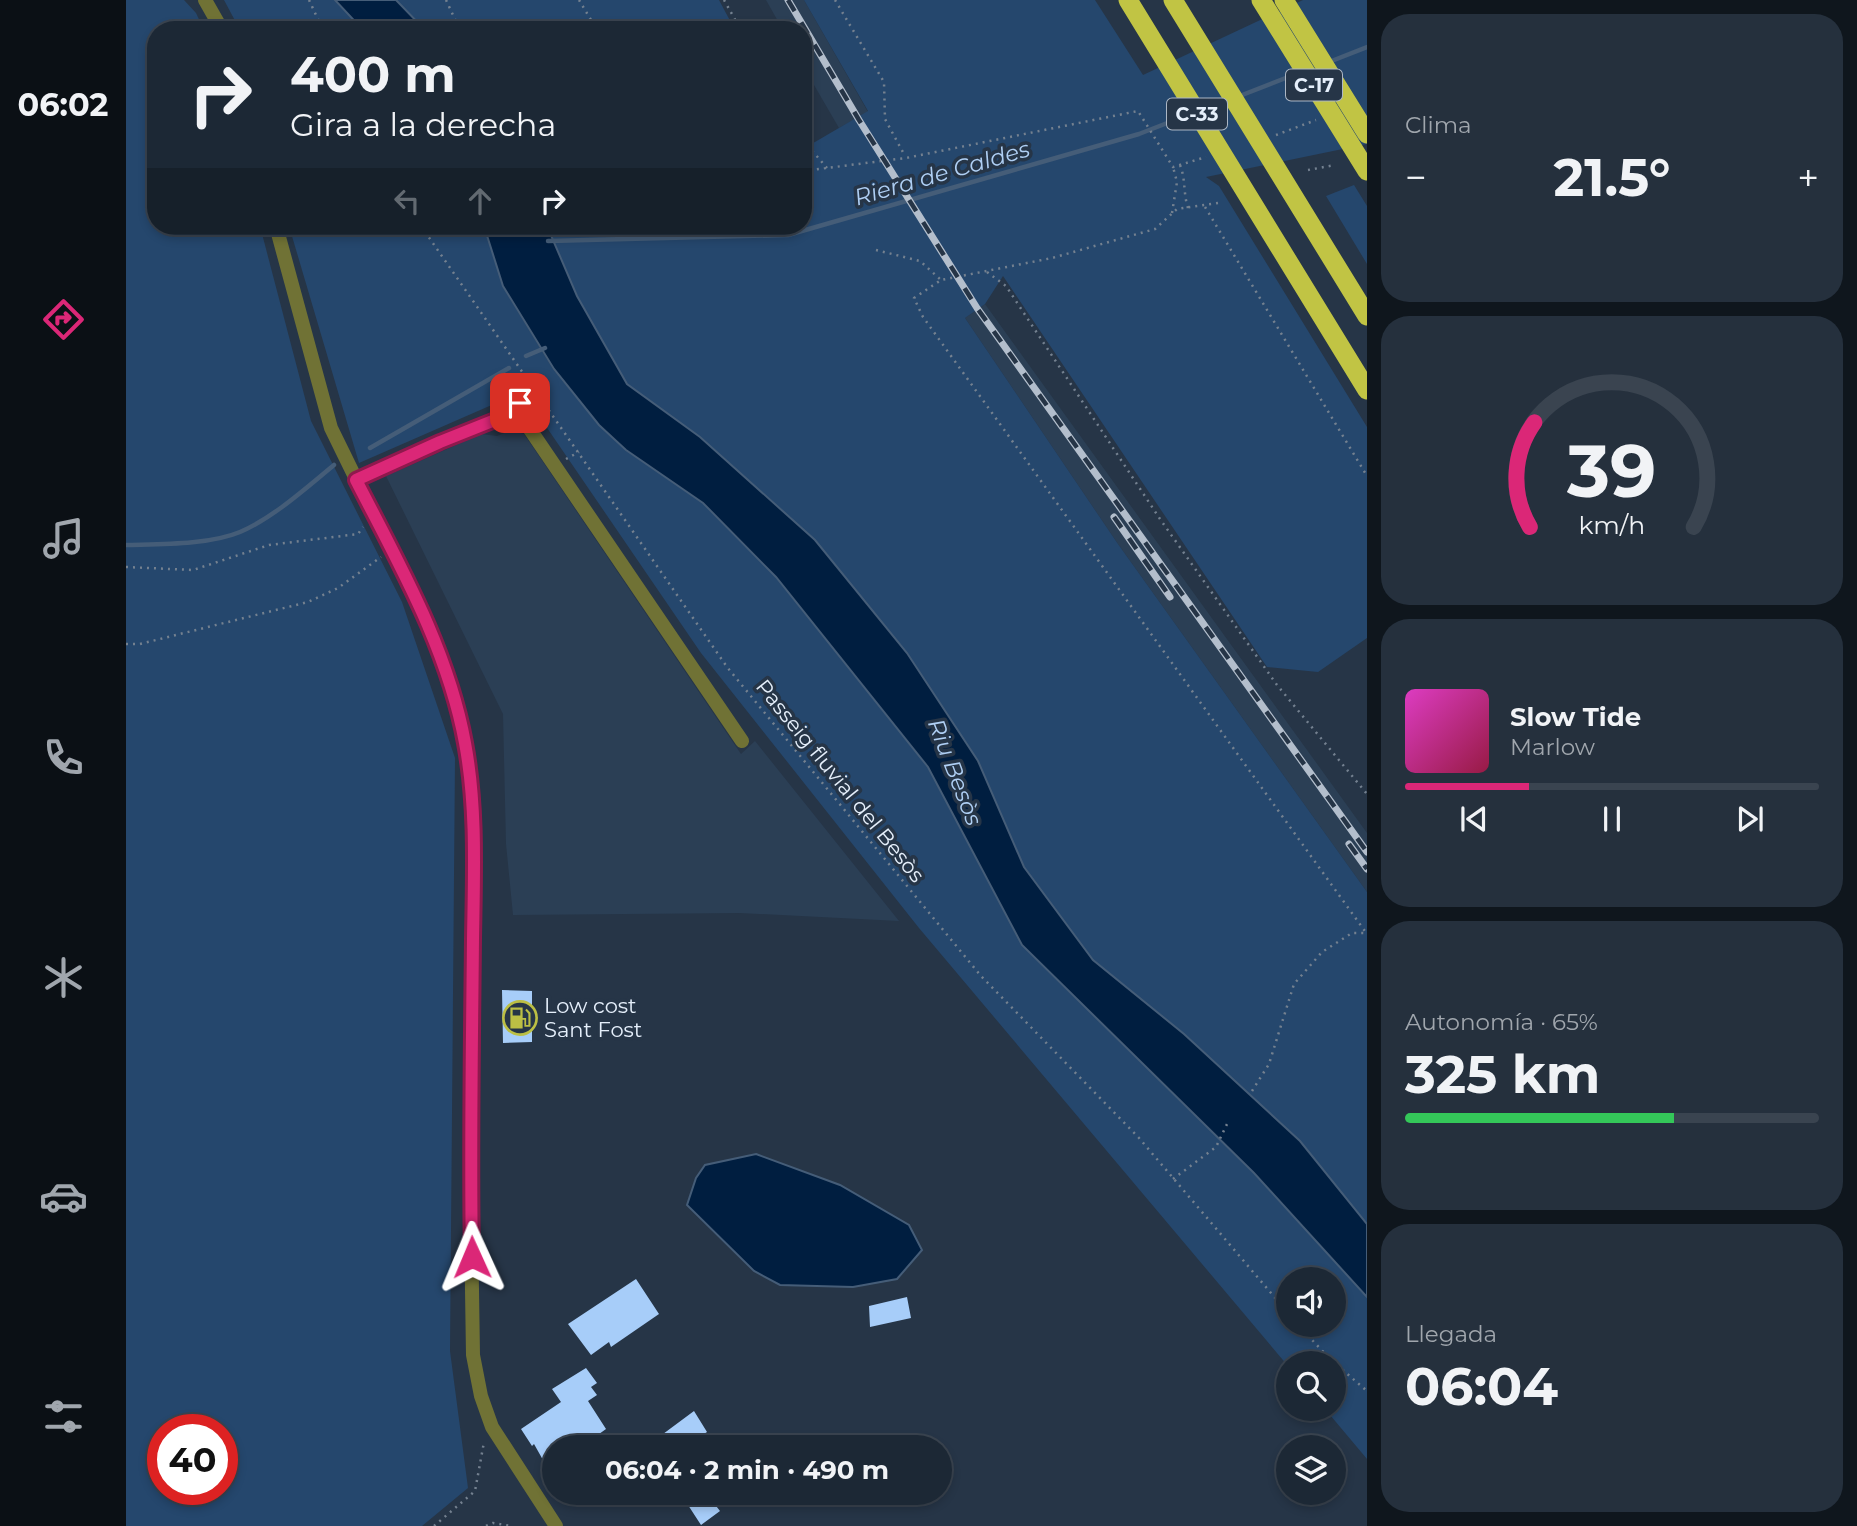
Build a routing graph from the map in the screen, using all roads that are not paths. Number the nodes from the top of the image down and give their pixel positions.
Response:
1 (205, 0) edge
2 (1128, 0) edge
3 (1261, 0) edge
4 (1284, 0) edge
5 (1176, 4) edge
6 (217, 21) edge
7 (1367, 134) edge
8 (1367, 171) edge
9 (278, 235) edge
10 (1367, 316) edge
11 (1367, 390) edge
12 (520, 403) dead end
13 (505, 416) junction
14 (356, 480) junction
15 (742, 741) dead end
16 (556, 1526) edge

1 - 6 street
2 - 11 highway, C-33
3 - 8 highway, C-17
4 - 7 highway, C-17
5 - 10 highway, C-33
9 - 14 street
12 - 13 street
13 - 14 street
13 - 15 street
14 - 16 street

